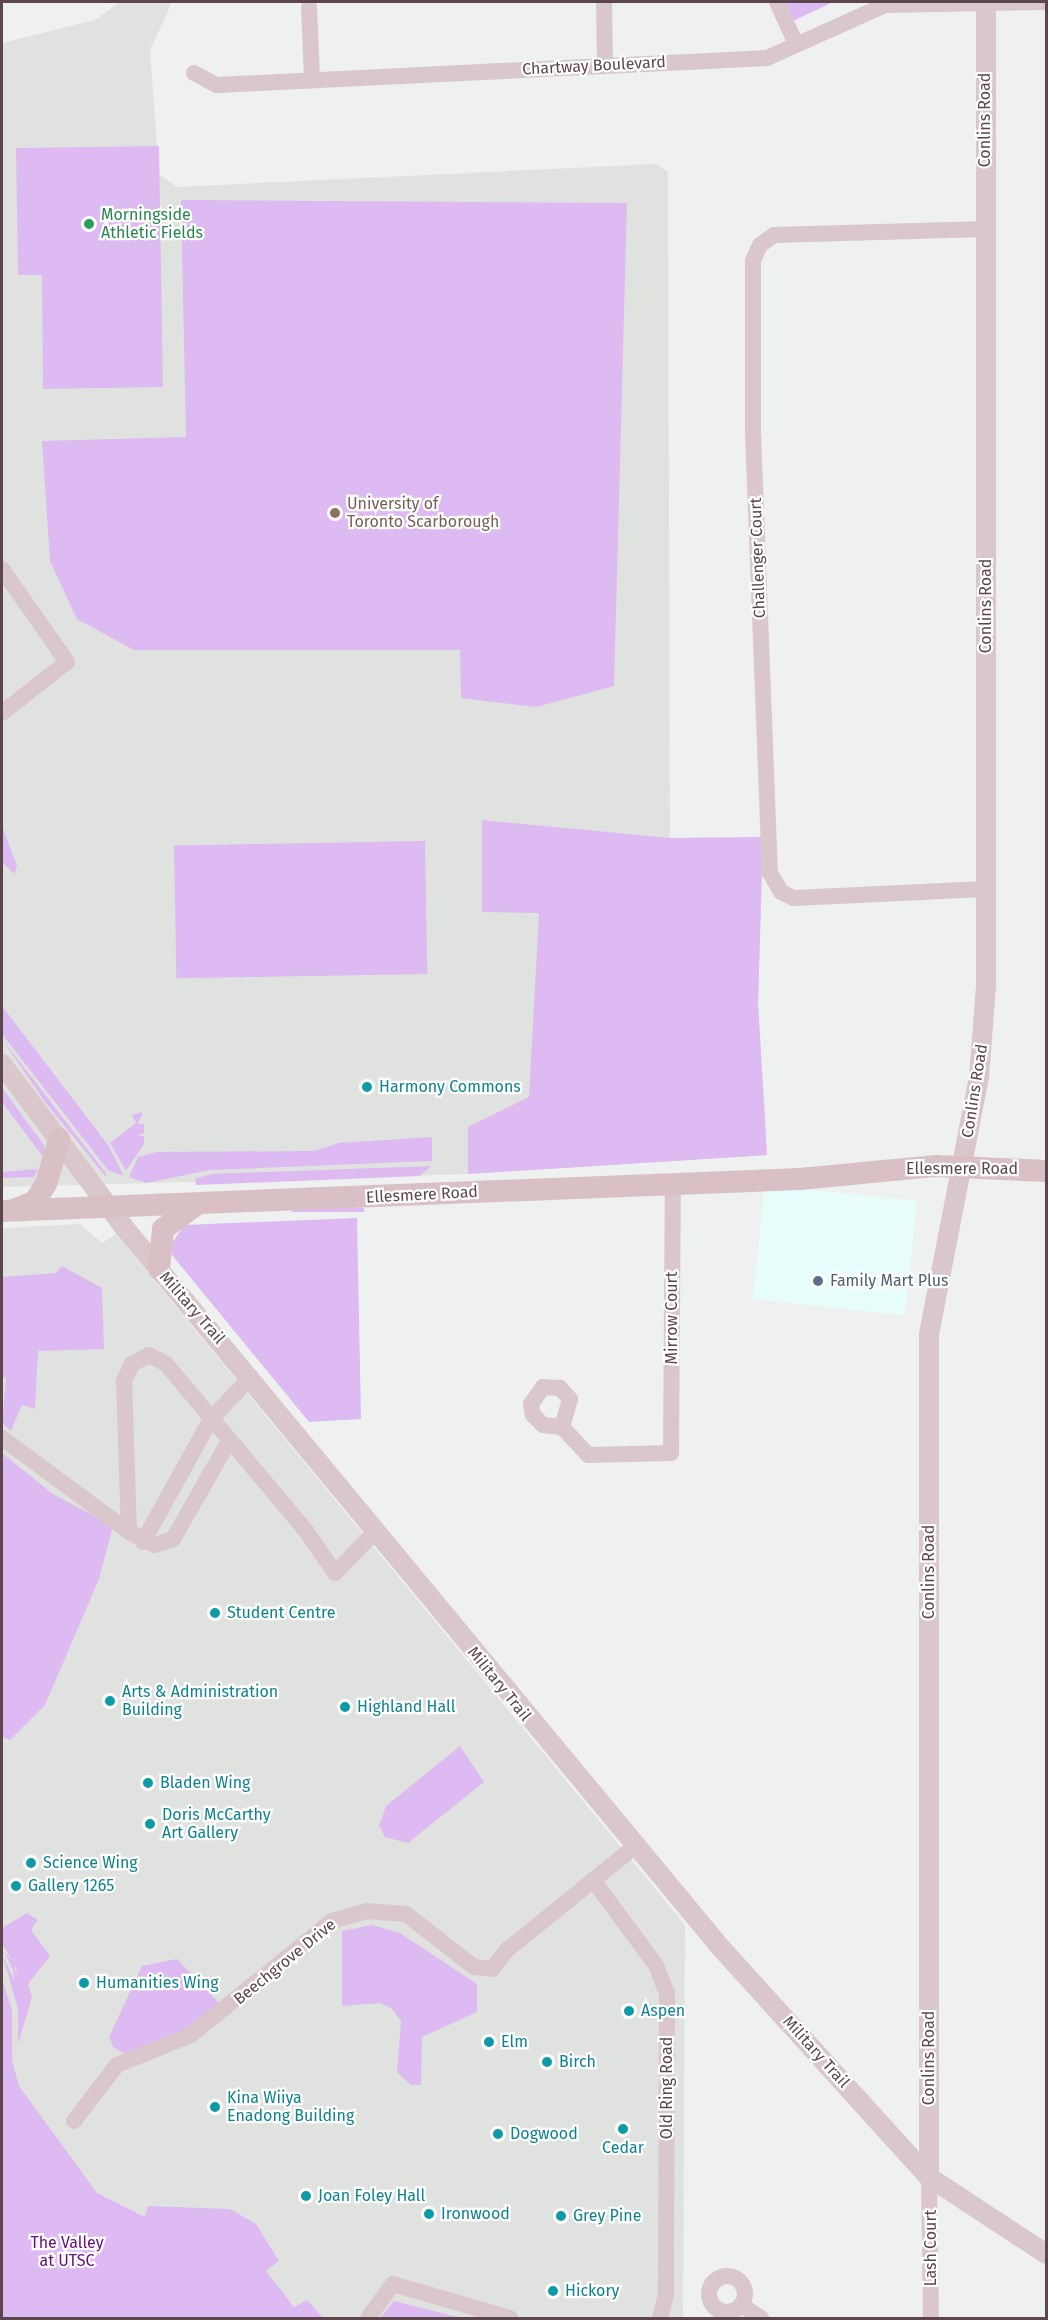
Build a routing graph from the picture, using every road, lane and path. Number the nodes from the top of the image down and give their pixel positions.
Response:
1 (604, 2) edge
2 (777, 2) edge
3 (986, 2) edge
4 (1047, 2) edge
5 (309, 7) dead end
6 (796, 44) junction
7 (605, 65) junction
8 (194, 73) dead end
9 (312, 79) junction
10 (985, 229) junction
11 (2, 569) edge
12 (2, 713) edge
13 (986, 889) junction
14 (2, 1064) edge
15 (59, 1139) junction
16 (960, 1171) junction
17 (1047, 1171) edge
18 (1047, 1176) edge
19 (673, 1183) junction
20 (197, 1204) junction
21 (110, 1208) junction
22 (7, 1211) edge
23 (159, 1269) junction
24 (251, 1377) junction
25 (211, 1419) junction
26 (562, 1427) dead end
27 (2, 1438) edge
28 (229, 1441) junction
29 (376, 1531) junction
30 (129, 1532) junction
31 (143, 1542) junction
32 (634, 1846) junction
33 (592, 1880) junction
34 (74, 2121) dead end
35 (929, 2177) junction
36 (1047, 2254) edge
37 (741, 2305) dead end
38 (368, 2319) edge
39 (510, 2319) edge
40 (660, 2319) edge
41 (761, 2319) edge
42 (931, 2319) edge

1 - 7 street
2 - 6 street
3 - 4 street, Chartway Boulevard
3 - 6 street, Chartway Boulevard
3 - 10 street, Conlins Road
5 - 9 street
6 - 7 street, Chartway Boulevard
7 - 9 street, Chartway Boulevard
8 - 9 street, Chartway Boulevard
10 - 13 street, Conlins Road
10 - 13 street, Challenger Court
11 - 12 street
13 - 16 street, Conlins Road
14 - 15 street, Military Trail
15 - 21 street, Military Trail
15 - 22 main road
16 - 17 main road, Ellesmere Road
16 - 18 main road, Ellesmere Road
16 - 19 main road, Ellesmere Road
16 - 35 street, Conlins Road
19 - 20 main road, Ellesmere Road
19 - 26 street, Mirrow Court
20 - 21 main road, Ellesmere Road
20 - 23 main road
21 - 22 main road, Ellesmere Road
21 - 23 street, Military Trail
23 - 24 street, Military Trail
24 - 25 street
24 - 29 street, Military Trail
25 - 28 street
25 - 30 street
25 - 31 street
27 - 30 street
28 - 29 street
28 - 31 street
29 - 32 street, Military Trail
30 - 31 street
32 - 33 street
32 - 35 street, Military Trail
33 - 34 street, Beechgrove Drive
33 - 40 street, Old Ring Road
35 - 36 street, Military Trail
35 - 42 street, Lash Court
37 - 41 street
38 - 39 street

